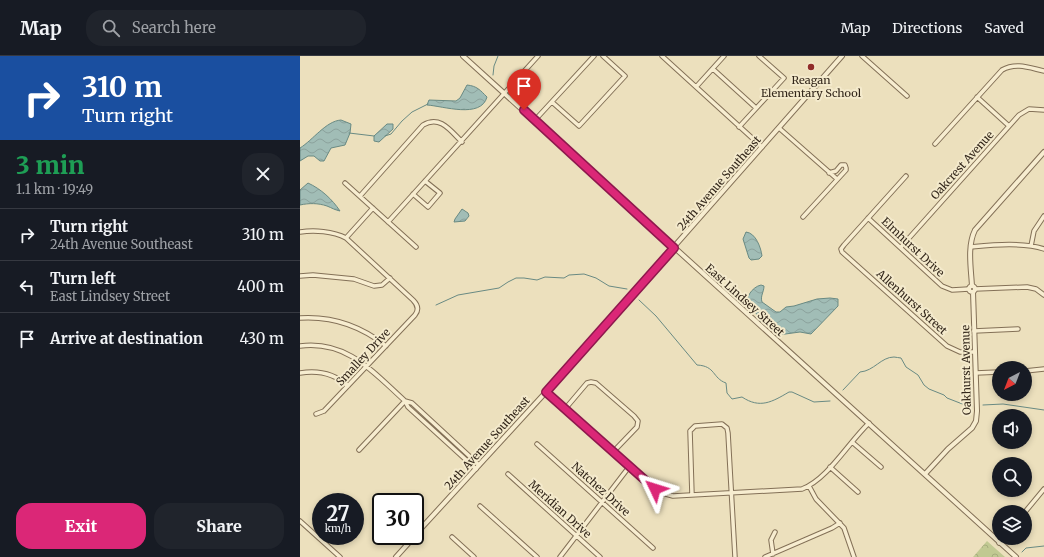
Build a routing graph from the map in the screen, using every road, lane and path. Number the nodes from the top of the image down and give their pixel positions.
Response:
1 (463, 56) edge
2 (538, 56) edge
3 (594, 56) edge
4 (603, 56) edge
5 (662, 56) edge
6 (724, 56) edge
7 (759, 56) edge
8 (842, 56) edge
9 (862, 56) edge
10 (713, 69) junction
11 (1044, 71) edge
12 (696, 87) junction
13 (505, 93) junction
14 (907, 96) dead end
15 (977, 97) junction
16 (552, 102) junction
17 (756, 108) junction
18 (1044, 110) edge
19 (535, 120) junction
20 (739, 126) junction
21 (1009, 126) junction
22 (779, 128) junction
23 (462, 142) junction
24 (934, 144) dead end
25 (762, 147) junction
26 (1044, 152) edge
27 (830, 173) junction
28 (906, 176) dead end
29 (837, 179) junction
30 (425, 181) junction
31 (345, 183) dead end
32 (413, 194) junction
33 (360, 196) junction
34 (373, 208) junction
35 (1044, 216) edge
36 (803, 217) dead end
37 (868, 218) junction
38 (388, 222) junction
39 (300, 232) edge
40 (346, 238) junction
41 (1031, 246) junction
42 (416, 247) dead end
43 (901, 247) junction
44 (971, 247) junction
45 (674, 248) junction
46 (1044, 249) edge
47 (300, 276) edge
48 (390, 278) junction
49 (972, 289) junction
50 (1044, 295) edge
51 (300, 318) edge
52 (1018, 329) dead end
53 (974, 331) junction
54 (300, 346) edge
55 (386, 346) junction
56 (975, 352) junction
57 (367, 366) junction
58 (1044, 369) edge
59 (1032, 370) edge
60 (300, 373) edge
61 (992, 373) edge
62 (976, 374) junction
63 (348, 386) junction
64 (546, 392) junction
65 (405, 401) junction
66 (565, 409) junction
67 (316, 414) dead end
68 (869, 424) junction
69 (852, 442) junction
70 (537, 444) dead end
71 (359, 450) dead end
72 (614, 452) junction
73 (479, 465) junction
74 (629, 467) junction
75 (830, 467) junction
76 (881, 467) dead end
77 (476, 469) junction
78 (508, 474) dead end
79 (925, 474) junction
80 (809, 486) junction
81 (1044, 489) edge
82 (858, 492) dead end
83 (732, 493) junction
84 (692, 495) junction
85 (602, 502) junction
86 (1031, 505) edge
87 (480, 506) dead end
88 (300, 521) edge
89 (840, 523) junction
90 (424, 526) edge
91 (775, 532) dead end
92 (992, 533) edge
93 (576, 535) junction
94 (452, 537) dead end
95 (407, 545) edge
96 (1005, 545) edge
97 (653, 548) dead end
98 (773, 554) junction
99 (340, 557) edge
100 (396, 557) edge
101 (474, 557) edge
102 (537, 557) edge
103 (560, 557) edge
104 (600, 557) edge
105 (735, 557) edge
106 (765, 557) edge
107 (854, 557) edge
108 (1016, 557) edge

1 - 13 street, East Lindsey Street
2 - 13 street
3 - 16 street
4 - 16 street
5 - 12 street
6 - 10 street
7 - 17 street
8 - 22 street, 24th Avenue Southeast
9 - 14 street
10 - 12 street
10 - 17 street
11 - 15 street
12 - 20 street
13 - 19 street, East Lindsey Street
13 - 23 street
15 - 21 street
15 - 24 street
16 - 19 street
17 - 20 street
18 - 21 street, Oakcrest Avenue
19 - 45 street, East Lindsey Street
20 - 25 street
21 - 43 street, Oakcrest Avenue
22 - 25 street, 24th Avenue Southeast
22 - 27 street
23 - 30 street
23 - 33 street
25 - 45 street, 24th Avenue Southeast
26 - 44 street, Oakhurst Avenue
27 - 29 street
27 - 29 street
28 - 37 street
29 - 36 street
30 - 32 street
30 - 32 street
31 - 33 street
32 - 38 street
33 - 34 street
34 - 38 street
34 - 40 street
35 - 41 street
37 - 43 street, Elmhurst Drive
37 - 56 street, Allenhurst Street
38 - 42 street
39 - 40 street
40 - 48 street
41 - 44 street
41 - 46 street
43 - 49 street, Elmhurst Drive
44 - 49 street, Oakhurst Avenue
45 - 64 street, 24th Avenue Southeast
45 - 68 street, East Lindsey Street
47 - 48 street
48 - 55 street, Smalley Drive
49 - 50 street, Elmhurst Drive
49 - 53 street, Oakhurst Avenue
51 - 55 street
52 - 53 street
53 - 56 street, Oakhurst Avenue
54 - 57 street
55 - 57 street, Smalley Drive
56 - 62 street, Oakhurst Avenue
57 - 63 street, Smalley Drive
57 - 65 street
58 - 59 street
60 - 63 street
61 - 62 street
62 - 79 street, Oakhurst Avenue
63 - 67 street, Smalley Drive
64 - 66 street
64 - 73 street, 24th Avenue Southeast
65 - 71 street
65 - 73 street
65 - 77 street
66 - 72 street
66 - 72 street
68 - 69 street
68 - 79 street, East Lindsey Street
69 - 75 street
69 - 76 street
70 - 85 street, Natchez Drive
72 - 74 street
73 - 77 street, 24th Avenue Southeast
74 - 84 street
74 - 85 street
75 - 80 street
75 - 82 street
77 - 90 street, 24th Avenue Southeast
78 - 93 street, Meridian Drive
79 - 92 street, East Lindsey Street
80 - 83 street
80 - 89 street
81 - 86 street
83 - 84 street
83 - 84 street
83 - 105 street
85 - 93 street
85 - 97 street, Natchez Drive
87 - 102 street
88 - 99 street
89 - 98 street
89 - 107 street
91 - 98 street
93 - 103 street
93 - 104 street, Meridian Drive
94 - 101 street
95 - 100 street, 24th Avenue Southeast
96 - 108 street, East Lindsey Street
98 - 106 street

